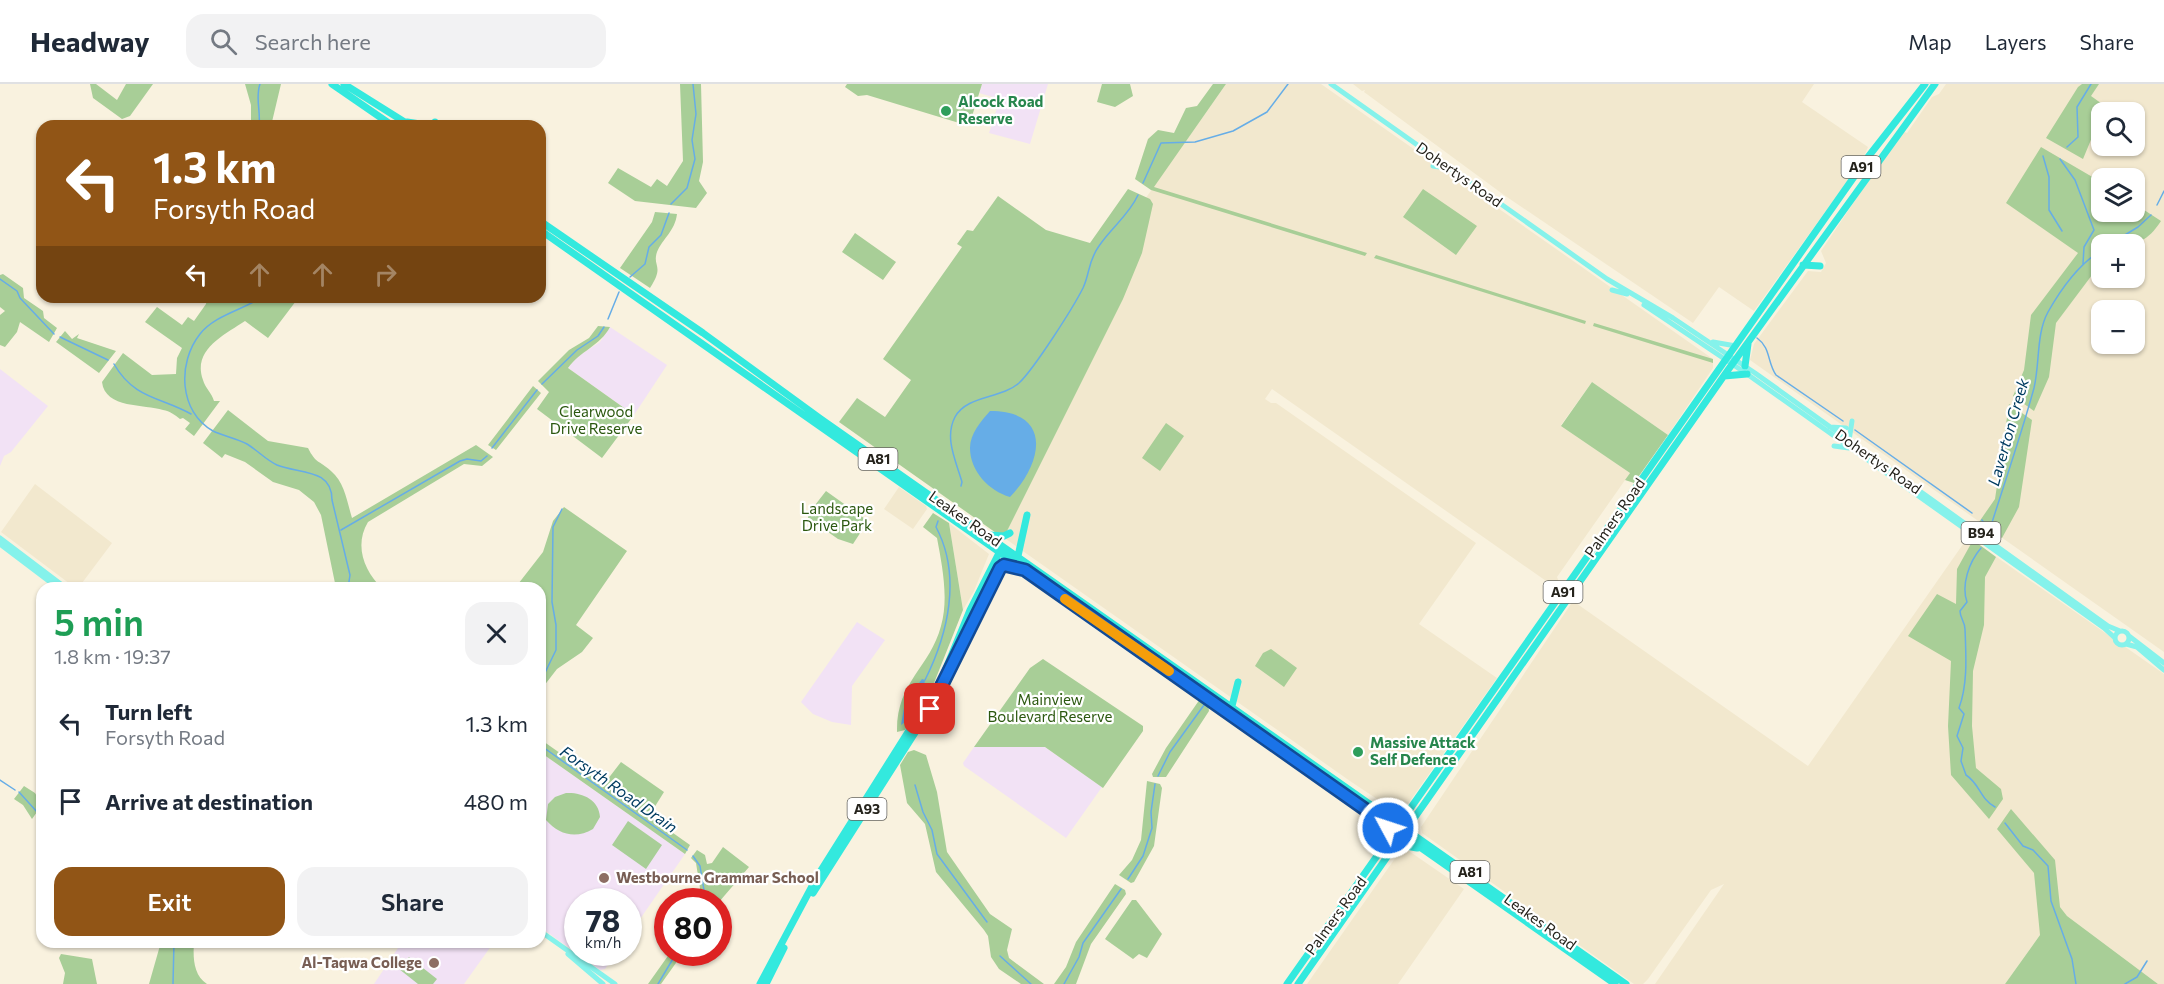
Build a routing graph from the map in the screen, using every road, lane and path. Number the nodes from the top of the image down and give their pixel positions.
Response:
1 (332, 84) edge
2 (344, 84) edge
3 (1331, 84) edge
4 (1925, 84) edge
5 (1935, 84) edge
6 (384, 120) edge
7 (402, 120) edge
8 (1433, 166) dead end
9 (1478, 188) junction
10 (546, 225) edge
11 (546, 234) edge
12 (1816, 246) junction
13 (597, 265) junction
14 (1803, 265) junction
15 (1612, 290) dead end
16 (1633, 296) junction
17 (1639, 301) junction
18 (699, 329) junction
19 (693, 338) junction
20 (1706, 340) junction
21 (1749, 341) junction
22 (1736, 346) junction
23 (1717, 354) junction
24 (1731, 360) junction
25 (1745, 366) junction
26 (1747, 374) junction
27 (1721, 375) junction
28 (1852, 421) dead end
29 (1828, 427) junction
30 (1846, 428) dead end
31 (1832, 436) junction
32 (1849, 441) junction
33 (1850, 448) junction
34 (1028, 515) dead end
35 (1010, 533) dead end
36 (987, 535) junction
37 (0, 538) edge
38 (0, 544) edge
39 (1002, 550) junction
40 (1018, 556) junction
41 (1000, 568) junction
42 (1025, 570) junction
43 (50, 582) edge
44 (58, 582) edge
45 (1075, 595) junction
46 (1558, 606) junction
47 (1077, 607) junction
48 (2120, 631) junction
49 (2129, 636) junction
50 (2115, 638) junction
51 (2126, 644) junction
52 (2164, 663) edge
53 (2164, 670) edge
54 (1238, 682) dead end
55 (1221, 703) junction
56 (1232, 706) junction
57 (1380, 810) junction
58 (1418, 812) junction
59 (1408, 815) junction
60 (1386, 824) junction
61 (1402, 830) junction
62 (1416, 836) junction
63 (1395, 844) junction
64 (1425, 851) junction
65 (1381, 853) junction
66 (820, 877) junction
67 (546, 936) edge
68 (546, 936) edge
69 (780, 952) junction
70 (602, 981) edge
71 (615, 984) edge
72 (760, 984) edge
73 (766, 984) edge
74 (1287, 984) edge
75 (1298, 984) edge
76 (1615, 984) edge
77 (1626, 984) edge

1 - 6 highway
2 - 7 highway
3 - 9 main road, Dohertys Road / B94
4 - 22 highway, Palmers Road / A91
5 - 12 highway, Palmers Road / A91
8 - 9 main road
9 - 16 main road, Dohertys Road / B94
10 - 13 highway, Leakes Road / A81
11 - 13 highway, Leakes Road / A81
12 - 14 highway, Palmers Road / A91
12 - 14 highway
13 - 18 highway, Leakes Road / A81
13 - 19 highway, Leakes Road / A81
14 - 21 highway, Palmers Road / A91
15 - 17 main road
16 - 17 main road, Dohertys Road / B94
16 - 20 main road, Dohertys Road / B94
17 - 23 main road, Dohertys Road / B94
18 - 19 highway
18 - 36 highway, Leakes Road / A81
19 - 39 highway, Leakes Road / A81
20 - 22 main road
20 - 24 main road, Dohertys Road / B94
21 - 24 highway, Palmers Road / A91
21 - 25 highway
22 - 24 highway, Palmers Road / A91
23 - 24 main road, Dohertys Road / B94
23 - 27 main road
24 - 25 main road, Dohertys Road / B94
24 - 26 main road, Dohertys Road / B94
24 - 27 highway, Palmers Road / A91
25 - 29 main road, Dohertys Road / B94
26 - 27 highway
26 - 31 main road, Dohertys Road / B94
27 - 46 highway, Palmers Road / A91
28 - 32 main road
29 - 30 main road
29 - 32 main road, Dohertys Road / B94
31 - 33 main road, Dohertys Road / B94
31 - 33 main road
32 - 48 main road, Dohertys Road / B94
33 - 50 main road, Dohertys Road / B94
34 - 40 highway
35 - 36 highway
36 - 39 highway, Leakes Road / A81
37 - 44 main road
38 - 43 main road
39 - 40 highway, Leakes Road / A81
39 - 41 highway, A93
39 - 42 highway, Leakes Road / A81
39 - 66 highway, A93
40 - 45 highway, Leakes Road / A81
41 - 42 highway
41 - 66 highway, A93
42 - 47 highway, Leakes Road / A81
45 - 47 highway
45 - 55 highway, Leakes Road / A81
46 - 58 highway, Palmers Road / A91
46 - 59 highway, Palmers Road / A91
47 - 55 highway, Leakes Road / A81
48 - 49 main road, B94
48 - 50 main road
49 - 51 main road
49 - 52 main road, B94
50 - 51 main road, B94
51 - 53 main road, B94
54 - 56 highway
55 - 56 highway, Leakes Road / A81
55 - 60 highway, Leakes Road / A81
56 - 57 highway, Leakes Road / A81
57 - 59 highway
57 - 61 highway, Leakes Road / A81
58 - 61 highway, Palmers Road / A91
58 - 62 highway
59 - 61 highway, Palmers Road / A91
60 - 61 highway, Leakes Road / A81
60 - 65 highway
61 - 62 highway, Leakes Road / A81
61 - 63 highway, Palmers Road / A91
61 - 64 highway, Leakes Road / A81
61 - 65 highway, Palmers Road / A91
62 - 77 highway, Leakes Road / A81
63 - 64 highway
63 - 75 highway, Palmers Road / A91
64 - 76 highway, Leakes Road / A81
65 - 74 highway, Palmers Road / A91
66 - 69 highway, A93
67 - 70 main road
68 - 70 main road
69 - 72 highway, A93
69 - 73 highway, A93
70 - 71 main road

